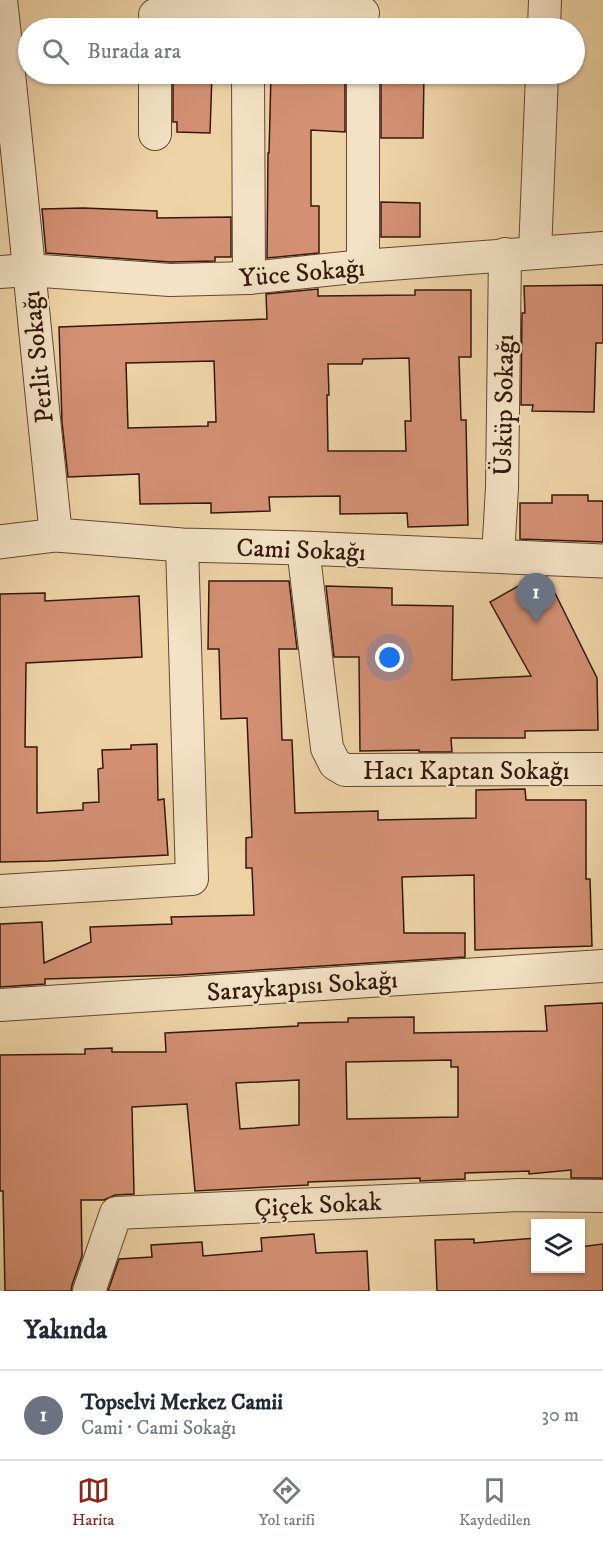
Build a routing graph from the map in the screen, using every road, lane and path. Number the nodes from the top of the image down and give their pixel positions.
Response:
1 (1, 0) edge
2 (545, 0) edge
3 (154, 14) edge
4 (363, 14) edge
5 (247, 15) edge
6 (544, 18) edge
7 (155, 84) edge
8 (248, 84) edge
9 (363, 84) edge
10 (541, 84) edge
11 (155, 134) dead end
12 (603, 248) edge
13 (520, 254) junction
14 (363, 266) junction
15 (14, 271) edge
16 (249, 278) junction
17 (56, 535) junction
18 (0, 542) edge
19 (182, 545) junction
20 (303, 548) junction
21 (498, 556) junction
22 (603, 561) edge
23 (603, 769) edge
24 (0, 891) edge
25 (603, 966) edge
26 (0, 1005) edge
27 (603, 1196) edge
28 (89, 1291) edge

1 - 15 street, Perlit Sokağı
2 - 6 street
3 - 5 street
4 - 5 street
7 - 11 street
8 - 16 street
9 - 14 street
10 - 13 street, Üsküp Sokağı
12 - 13 street, Yüce Sokağı
13 - 14 street, Yüce Sokağı
13 - 21 street, Üsküp Sokağı
14 - 16 street, Yüce Sokağı
15 - 16 street, Yüce Sokağı
15 - 17 street, Perlit Sokağı
17 - 18 street, Cami Sokağı
17 - 19 street, Cami Sokağı
19 - 20 street, Cami Sokağı
19 - 24 street
20 - 21 street, Cami Sokağı
20 - 23 street, Hacı Kaptan Sokağı
21 - 22 street, Cami Sokağı
25 - 26 street, Saraykapısı Sokağı
27 - 28 street, Çiçek Sokak

